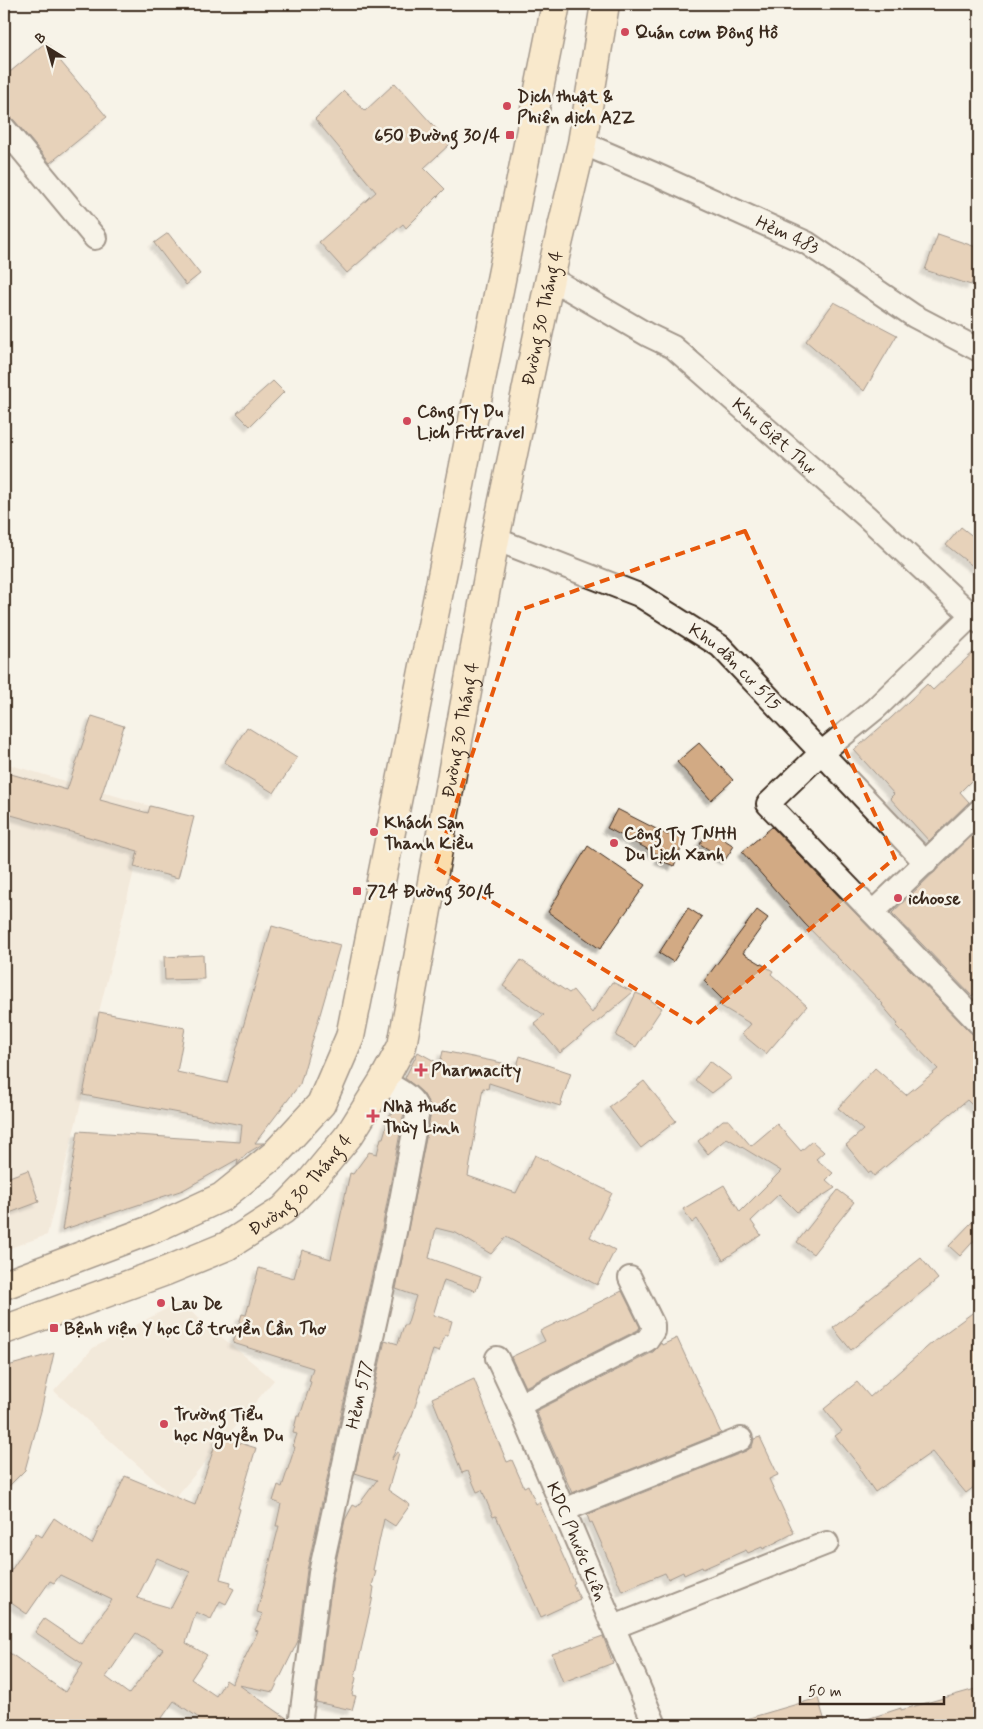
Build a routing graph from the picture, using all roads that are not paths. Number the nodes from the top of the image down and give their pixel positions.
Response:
1 (556, 4) edge
2 (605, 4) edge
3 (4, 128) edge
4 (582, 143) junction
5 (95, 238) dead end
6 (550, 278) junction
7 (979, 350) edge
8 (495, 539) junction
9 (976, 618) edge
10 (821, 753) junction
11 (979, 811) edge
12 (926, 863) junction
13 (873, 912) junction
14 (977, 1015) edge
15 (383, 1081) junction
16 (630, 1278) dead end
17 (4, 1284) edge
18 (4, 1330) edge
19 (497, 1358) dead end
20 (519, 1404) junction
21 (741, 1439) dead end
22 (564, 1510) junction
23 (827, 1543) dead end
24 (614, 1627) junction
25 (300, 1725) edge
26 (655, 1725) edge

1 - 17 main road, Đường 30 Tháng 4
2 - 4 main road, Đường 30 Tháng 4
3 - 5 street
4 - 6 main road, Đường 30 Tháng 4
4 - 7 street, Hẻm 483
6 - 8 main road, Đường 30 Tháng 4
6 - 9 street, Khu Biệt Thự
8 - 10 street, Khu dân cư 515
8 - 15 main road, Đường 30 Tháng 4
9 - 10 street
10 - 12 street, Khu dân cư 515
10 - 13 street
11 - 12 street
12 - 13 street
13 - 14 street
15 - 18 main road, Đường 30 Tháng 4
15 - 25 street, Hẻm 577
16 - 20 street
19 - 20 street, KDC Phước Kiên
20 - 22 street, KDC Phước Kiên
21 - 22 street
22 - 24 street, KDC Phước Kiên
23 - 24 street
24 - 26 street, KDC Phước Kiên

